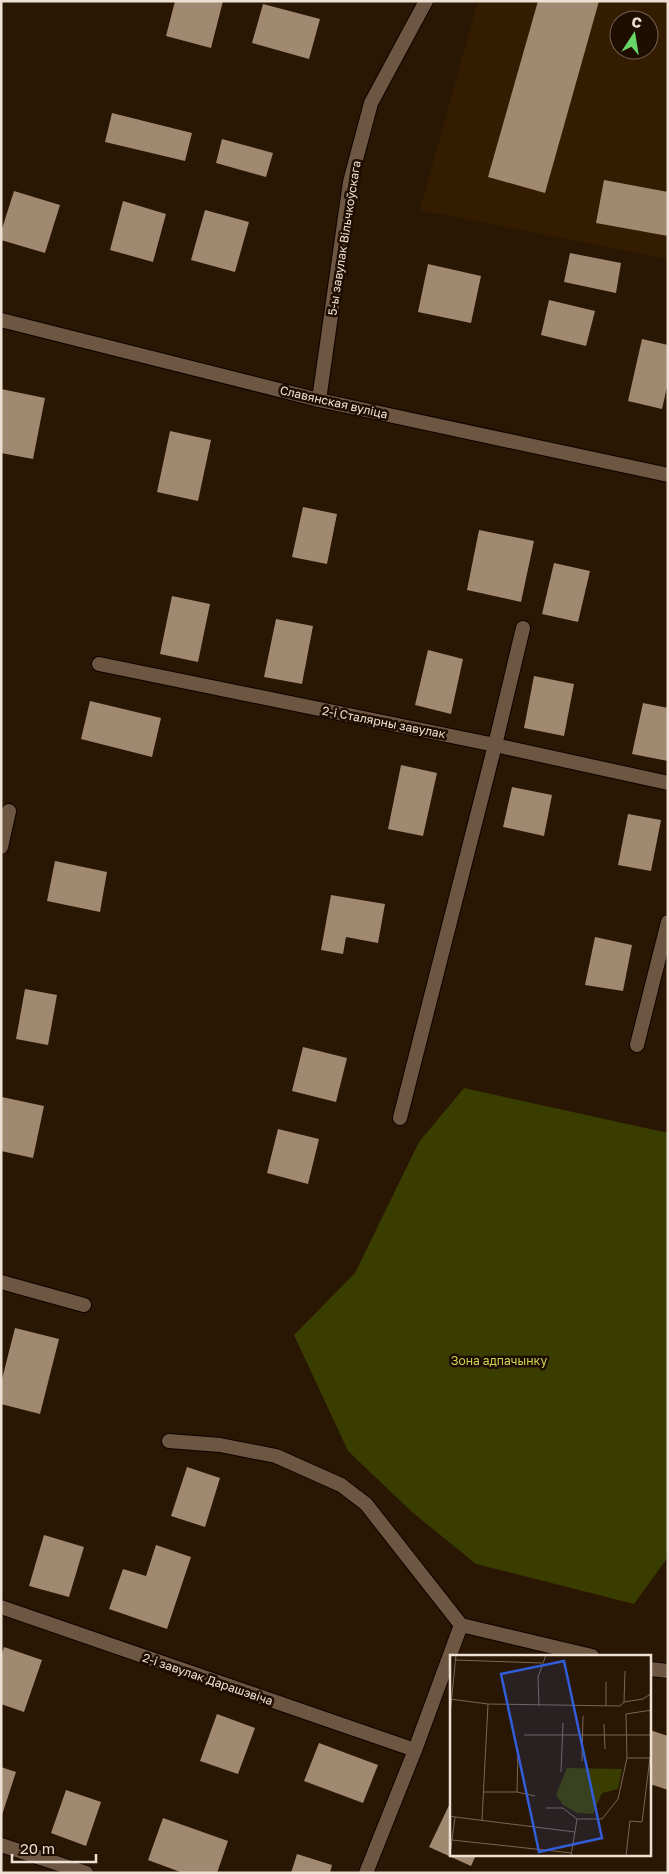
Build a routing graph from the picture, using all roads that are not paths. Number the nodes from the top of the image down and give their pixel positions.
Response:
1 (426, 1) edge
2 (1, 320) edge
3 (319, 400) junction
4 (668, 475) edge
5 (523, 628) dead end
6 (100, 664) dead end
7 (496, 744) junction
8 (668, 783) edge
9 (9, 810) dead end
10 (1, 847) edge
11 (668, 922) edge
12 (637, 1045) dead end
13 (400, 1118) dead end
14 (1, 1282) edge
15 (84, 1306) dead end
16 (169, 1441) dead end
17 (1, 1607) edge
18 (461, 1625) junction
19 (450, 1655) edge
20 (588, 1655) edge
21 (450, 1656) edge
22 (652, 1669) edge
23 (668, 1671) edge
24 (416, 1750) junction
25 (1, 1845) edge
26 (86, 1873) edge
27 (366, 1873) edge

1 - 3 street, 5-ы завулак Вільчкоўскага
2 - 3 street, Славянская вуліца
3 - 4 street, Славянская вуліца
5 - 7 street
6 - 7 street, 2-і Сталярны завулак
7 - 8 street, 2-і Сталярны завулак
7 - 13 street
9 - 10 street
11 - 12 street
14 - 15 street
16 - 18 street
17 - 24 street, 2-і завулак Дарашэвіча
18 - 19 street
18 - 20 street
21 - 24 street
22 - 23 street
24 - 27 street
25 - 26 street

